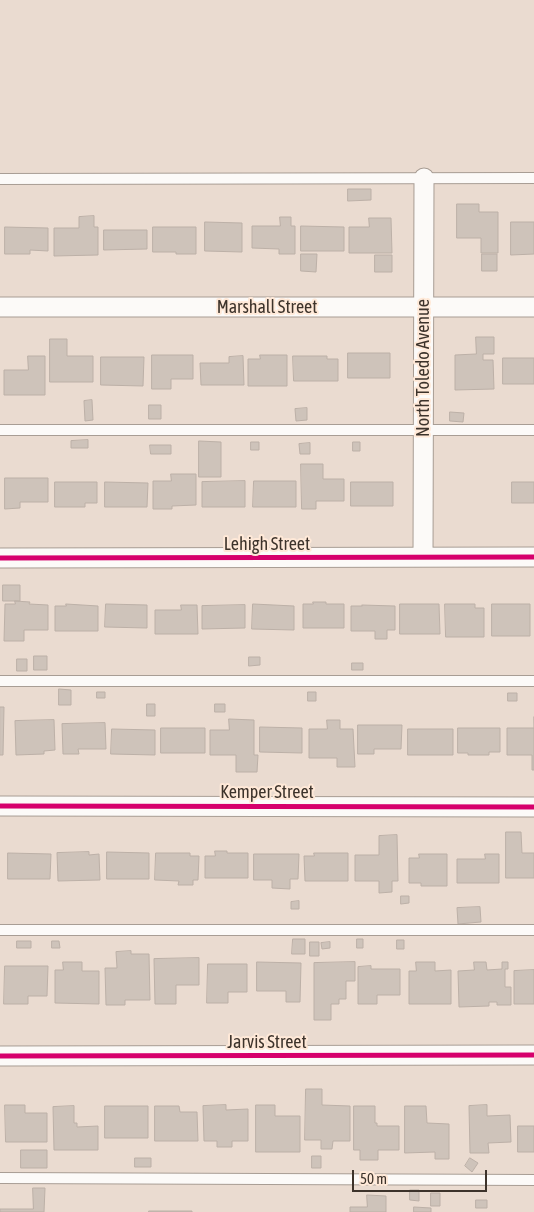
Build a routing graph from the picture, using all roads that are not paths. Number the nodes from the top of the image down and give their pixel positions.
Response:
1 (424, 178) junction
2 (534, 178) edge
3 (0, 179) edge
4 (0, 307) edge
5 (423, 307) junction
6 (534, 307) edge
7 (0, 430) edge
8 (423, 430) junction
9 (534, 430) edge
10 (423, 557) junction
11 (0, 558) edge
12 (534, 558) edge
13 (0, 680) edge
14 (534, 681) edge
15 (0, 806) edge
16 (534, 806) edge
17 (0, 930) edge
18 (534, 930) edge
19 (534, 1055) edge
20 (0, 1056) edge
21 (0, 1178) edge
22 (534, 1180) edge

1 - 2 lane
1 - 3 lane
1 - 5 street, North Toledo Avenue
4 - 5 street, Marshall Street
5 - 6 street, Marshall Street
5 - 8 street, North Toledo Avenue
7 - 8 lane
8 - 9 lane
8 - 10 street, North Toledo Avenue
10 - 11 street, Lehigh Street
10 - 12 street, Lehigh Street
13 - 14 lane
15 - 16 street, Kemper Street
17 - 18 lane
19 - 20 street, Jarvis Street
21 - 22 lane

